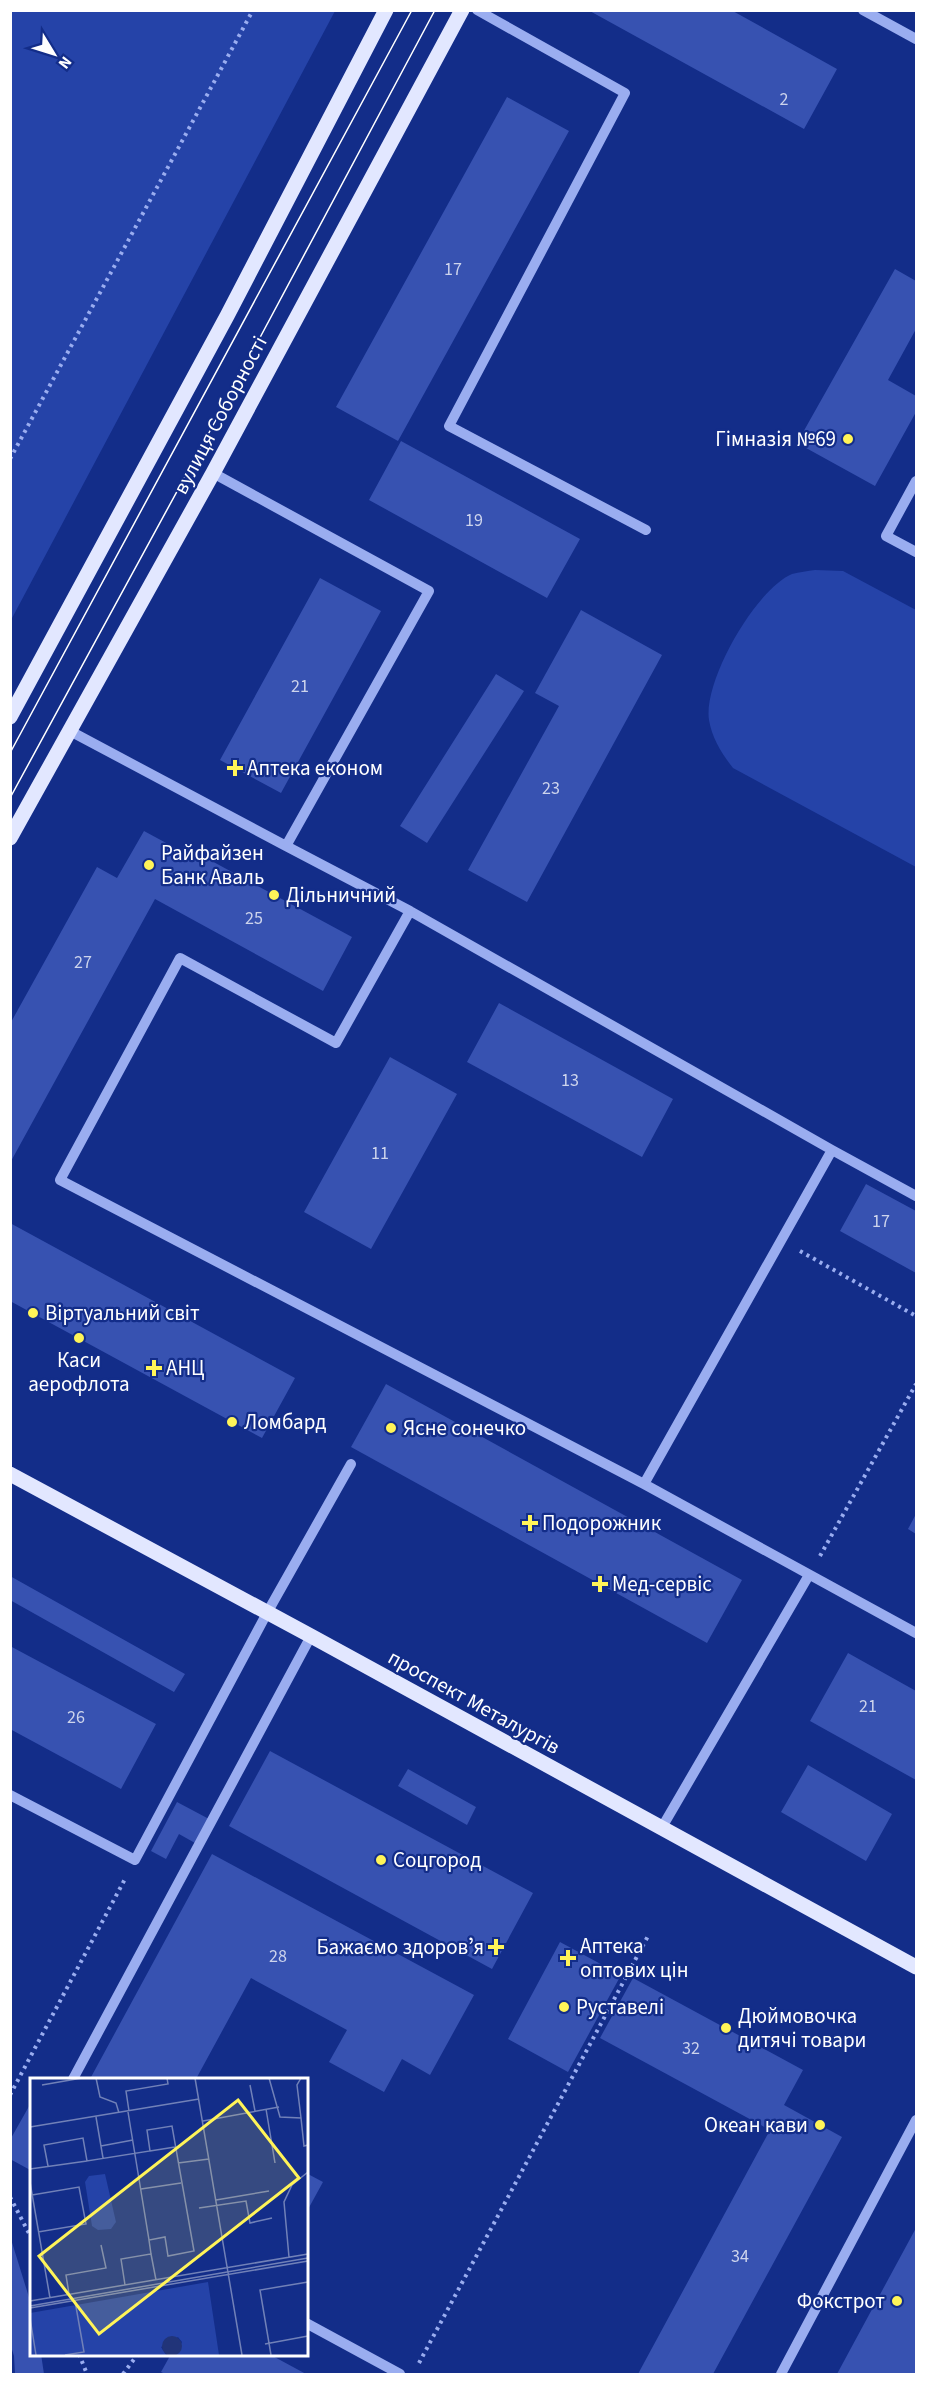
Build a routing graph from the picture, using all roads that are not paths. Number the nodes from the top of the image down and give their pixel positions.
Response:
1 (462, 10) edge
2 (477, 10) edge
3 (863, 10) edge
4 (385, 11) edge
5 (916, 39) edge
6 (213, 473) junction
7 (916, 481) edge
8 (646, 530) dead end
9 (916, 552) edge
10 (10, 717) edge
11 (70, 730) junction
12 (10, 838) edge
13 (286, 846) junction
14 (410, 911) junction
15 (832, 1150) junction
16 (916, 1196) edge
17 (351, 1464) dead end
18 (10, 1474) edge
19 (644, 1484) junction
20 (809, 1575) junction
21 (267, 1612) junction
22 (916, 1633) edge
23 (311, 1636) junction
24 (10, 1795) edge
25 (661, 1829) junction
26 (916, 1967) edge
27 (74, 2078) edge
28 (916, 2120) edge
29 (308, 2324) edge
30 (400, 2374) edge
31 (782, 2374) edge

1 - 6 main road, вулиця Соборності
2 - 8 street
3 - 5 street
4 - 10 main road, вулиця Соборності
6 - 11 main road, вулиця Соборності
6 - 13 street
7 - 9 street
11 - 12 main road, вулиця Соборності
11 - 13 street
13 - 14 street
14 - 15 street
14 - 19 street
15 - 16 street
15 - 19 street
17 - 21 street
18 - 21 main road, проспект Металургів
19 - 20 street
20 - 22 street
20 - 25 street
21 - 23 main road, проспект Металургів
21 - 24 street
23 - 25 main road, проспект Металургів
23 - 27 street
25 - 26 main road, проспект Металургів
28 - 31 street
29 - 30 street

